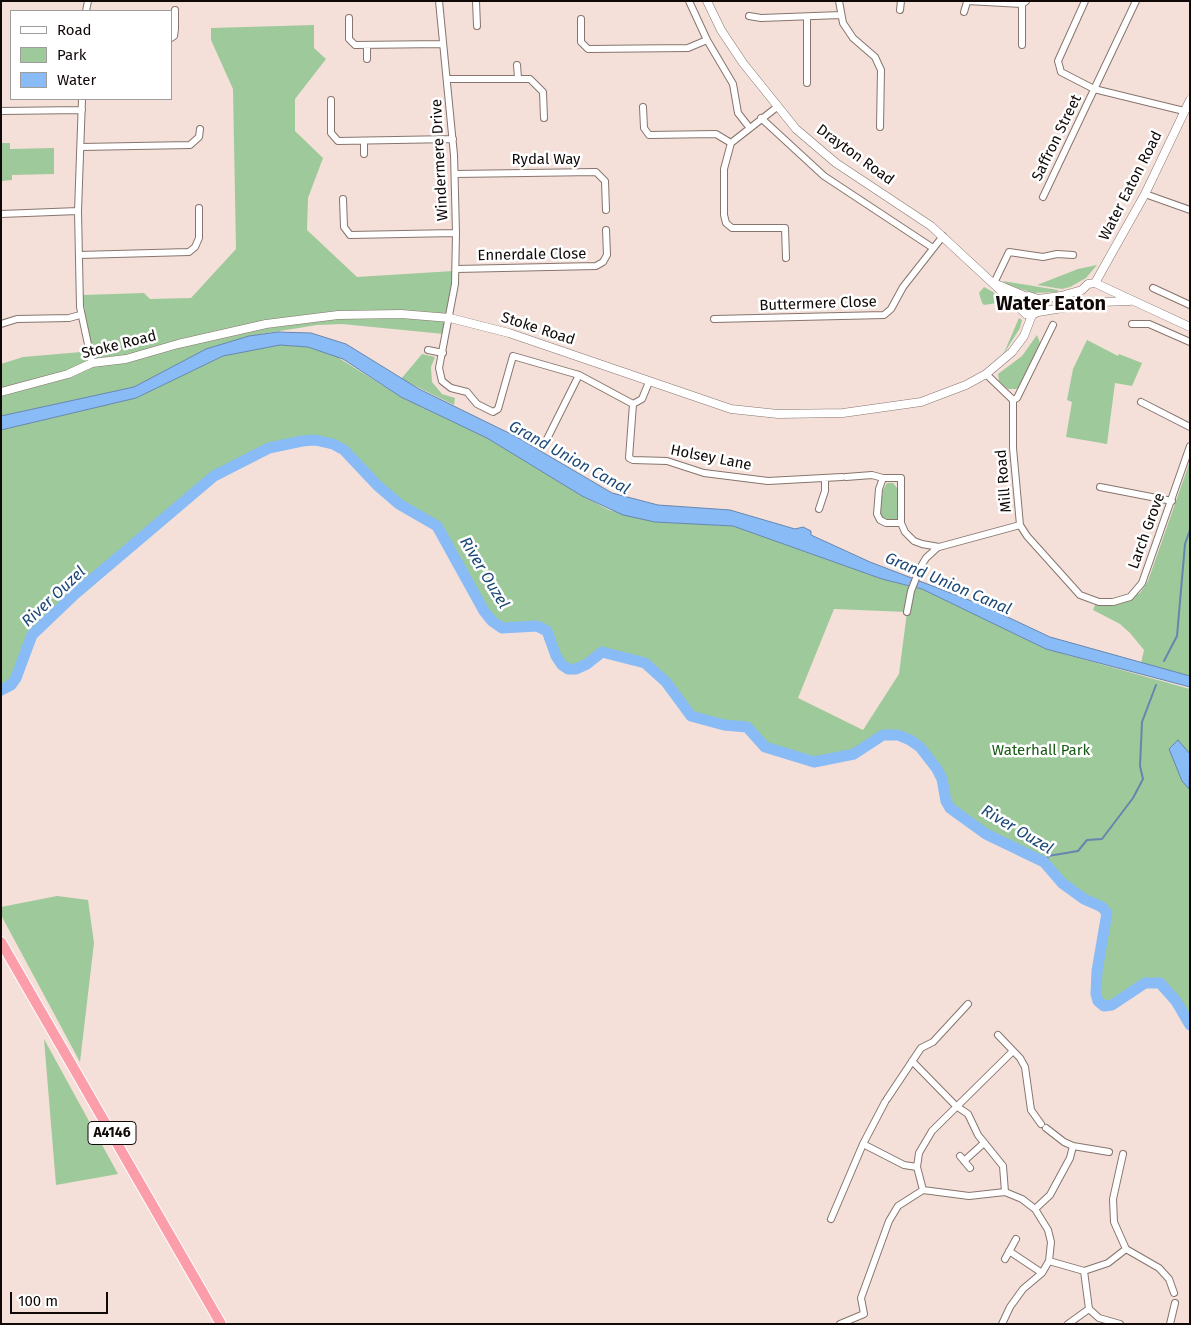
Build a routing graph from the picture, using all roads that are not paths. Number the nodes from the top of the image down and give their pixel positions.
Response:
1 (439, 1) edge
2 (476, 1) edge
3 (689, 1) edge
4 (707, 1) edge
5 (839, 1) edge
6 (901, 1) edge
7 (1085, 1) edge
8 (1136, 1) edge
9 (967, 2) edge
10 (1024, 3) edge
11 (175, 10) dead end
12 (900, 10) dead end
13 (964, 12) dead end
14 (841, 15) junction
15 (749, 16) dead end
16 (807, 17) junction
17 (349, 18) dead end
18 (581, 20) dead end
19 (477, 26) dead end
20 (172, 37) edge
21 (707, 40) junction
22 (443, 44) junction
23 (367, 45) junction
24 (1022, 45) dead end
25 (367, 59) dead end
26 (518, 65) dead end
27 (518, 78) junction
28 (447, 79) junction
29 (807, 83) dead end
30 (1094, 89) junction
31 (82, 100) edge
32 (331, 100) dead end
33 (1190, 100) edge
34 (643, 106) dead end
35 (777, 107) junction
36 (82, 110) junction
37 (1, 111) edge
38 (1184, 112) junction
39 (544, 118) dead end
40 (761, 118) junction
41 (749, 127) junction
42 (880, 127) dead end
43 (200, 129) dead end
44 (453, 139) junction
45 (364, 141) junction
46 (731, 143) junction
47 (81, 147) junction
48 (364, 154) dead end
49 (455, 174) junction
50 (1145, 194) junction
51 (1043, 197) dead end
52 (343, 199) dead end
53 (199, 208) dead end
54 (606, 210) dead end
55 (1190, 210) edge
56 (78, 211) junction
57 (1, 214) edge
58 (606, 230) dead end
59 (456, 233) junction
60 (943, 236) junction
61 (933, 248) junction
62 (79, 255) junction
63 (1073, 255) dead end
64 (786, 258) dead end
65 (456, 269) junction
66 (994, 284) junction
67 (1098, 285) junction
68 (1153, 288) dead end
69 (1082, 290) junction
70 (1027, 297) junction
71 (1038, 299) junction
72 (1130, 301) junction
73 (1099, 302) junction
74 (1088, 304) junction
75 (1190, 305) edge
76 (1022, 308) junction
77 (1035, 314) junction
78 (80, 316) junction
79 (450, 318) junction
80 (714, 319) dead end
81 (1, 324) edge
82 (1132, 324) dead end
83 (1052, 325) dead end
84 (1190, 327) edge
85 (1190, 342) edge
86 (428, 350) dead end
87 (443, 354) junction
88 (92, 363) junction
89 (986, 374) junction
90 (579, 375) junction
91 (649, 382) junction
92 (1, 392) edge
93 (1013, 400) junction
94 (1141, 402) dead end
95 (633, 404) junction
96 (1190, 427) edge
97 (547, 439) dead end
98 (1190, 446) edge
99 (825, 478) junction
100 (883, 478) junction
101 (1100, 487) dead end
102 (1172, 501) junction
103 (819, 509) dead end
104 (900, 522) junction
105 (1020, 525) junction
106 (938, 547) junction
107 (907, 612) dead end
108 (1, 942) edge
109 (968, 1004) dead end
110 (998, 1035) dead end
111 (1013, 1051) junction
112 (912, 1061) junction
113 (956, 1106) junction
114 (984, 1143) junction
115 (863, 1144) junction
116 (1073, 1146) junction
117 (1109, 1152) dead end
118 (1123, 1154) dead end
119 (917, 1166) junction
120 (970, 1168) dead end
121 (923, 1190) junction
122 (1005, 1192) junction
123 (1035, 1209) junction
124 (831, 1219) dead end
125 (1016, 1240) dead end
126 (1126, 1248) junction
127 (1010, 1251) junction
128 (1005, 1259) dead end
129 (1049, 1261) junction
130 (1084, 1271) junction
131 (1042, 1273) junction
132 (1174, 1293) dead end
133 (1175, 1303) dead end
134 (1089, 1309) junction
135 (221, 1324) edge
136 (840, 1324) edge
137 (1002, 1324) edge
138 (1068, 1324) edge
139 (1120, 1324) edge
140 (1170, 1324) edge

1 - 22 street, Windermere Drive
2 - 19 street
3 - 21 street
4 - 35 street, Drayton Road
5 - 14 street
6 - 12 street
7 - 30 street
8 - 30 street, Saffron Street
9 - 10 street
9 - 13 street
10 - 24 street
11 - 20 street
14 - 16 street
14 - 42 street
15 - 16 street
16 - 29 street
17 - 23 street
18 - 21 street
21 - 41 street
22 - 23 street
22 - 28 street, Windermere Drive
23 - 25 street
26 - 27 street
27 - 28 street
27 - 39 street
28 - 44 street, Windermere Drive
30 - 38 street, Saffron Street
30 - 51 street, Saffron Street
31 - 36 street
32 - 45 street
33 - 38 street, Water Eaton Road
34 - 46 street
35 - 40 street
35 - 60 street, Drayton Road
36 - 37 street
36 - 47 street
38 - 50 street, Water Eaton Road
40 - 41 street
40 - 61 street
41 - 46 street
43 - 47 street
44 - 45 street
44 - 49 street, Windermere Drive
45 - 48 street
46 - 64 street
47 - 56 street
49 - 54 street, Rydal Way
49 - 59 street, Windermere Drive
50 - 55 street
50 - 67 street, Water Eaton Road
52 - 59 street
53 - 62 street
56 - 57 street
56 - 62 street
58 - 65 street, Ennerdale Close
59 - 65 street, Windermere Drive
60 - 61 street, Buttermere Close
60 - 66 street, Drayton Road
61 - 80 street, Buttermere Close
62 - 78 street
63 - 66 street
65 - 79 street, Windermere Drive
66 - 70 street, Drayton Road
66 - 76 street, Drayton Road
67 - 69 street
67 - 72 street
67 - 73 street
68 - 75 street
69 - 71 street
69 - 74 street
70 - 71 street
70 - 76 street
71 - 77 street
72 - 73 street
72 - 84 street
73 - 74 street
74 - 77 street
76 - 77 street
77 - 89 street, Stoke Road
78 - 81 street
78 - 88 street
79 - 87 street, Windermere Drive
79 - 88 street, Stoke Road
79 - 91 street, Stoke Road
82 - 85 street
83 - 93 street
86 - 87 street
87 - 90 street, Windermere Drive
88 - 92 street, Stoke Road
89 - 91 street, Stoke Road
89 - 93 street
90 - 95 street
90 - 97 street
91 - 95 street
93 - 105 street, Mill Road
94 - 96 street
95 - 99 street, Holsey Lane
98 - 102 street, Larch Grove
99 - 100 street, Holsey Lane
99 - 103 street
100 - 104 street
100 - 104 street
101 - 102 street
102 - 105 street, Larch Grove
104 - 106 street, Mill Road
105 - 106 street, Mill Road
106 - 107 street
108 - 135 highway, A4146
109 - 112 street
110 - 111 street
111 - 113 street
111 - 116 street
112 - 113 street
112 - 115 street
113 - 114 street
113 - 119 street
114 - 120 street
114 - 122 street
115 - 119 street
115 - 124 street
116 - 117 street
116 - 123 street
118 - 126 street
119 - 121 street
121 - 122 street
121 - 136 street
122 - 123 street
123 - 129 street
125 - 127 street
126 - 130 street
126 - 132 street
127 - 128 street
127 - 131 street
129 - 130 street
129 - 131 street
130 - 134 street
131 - 137 street
133 - 140 street
134 - 138 street
134 - 139 street

